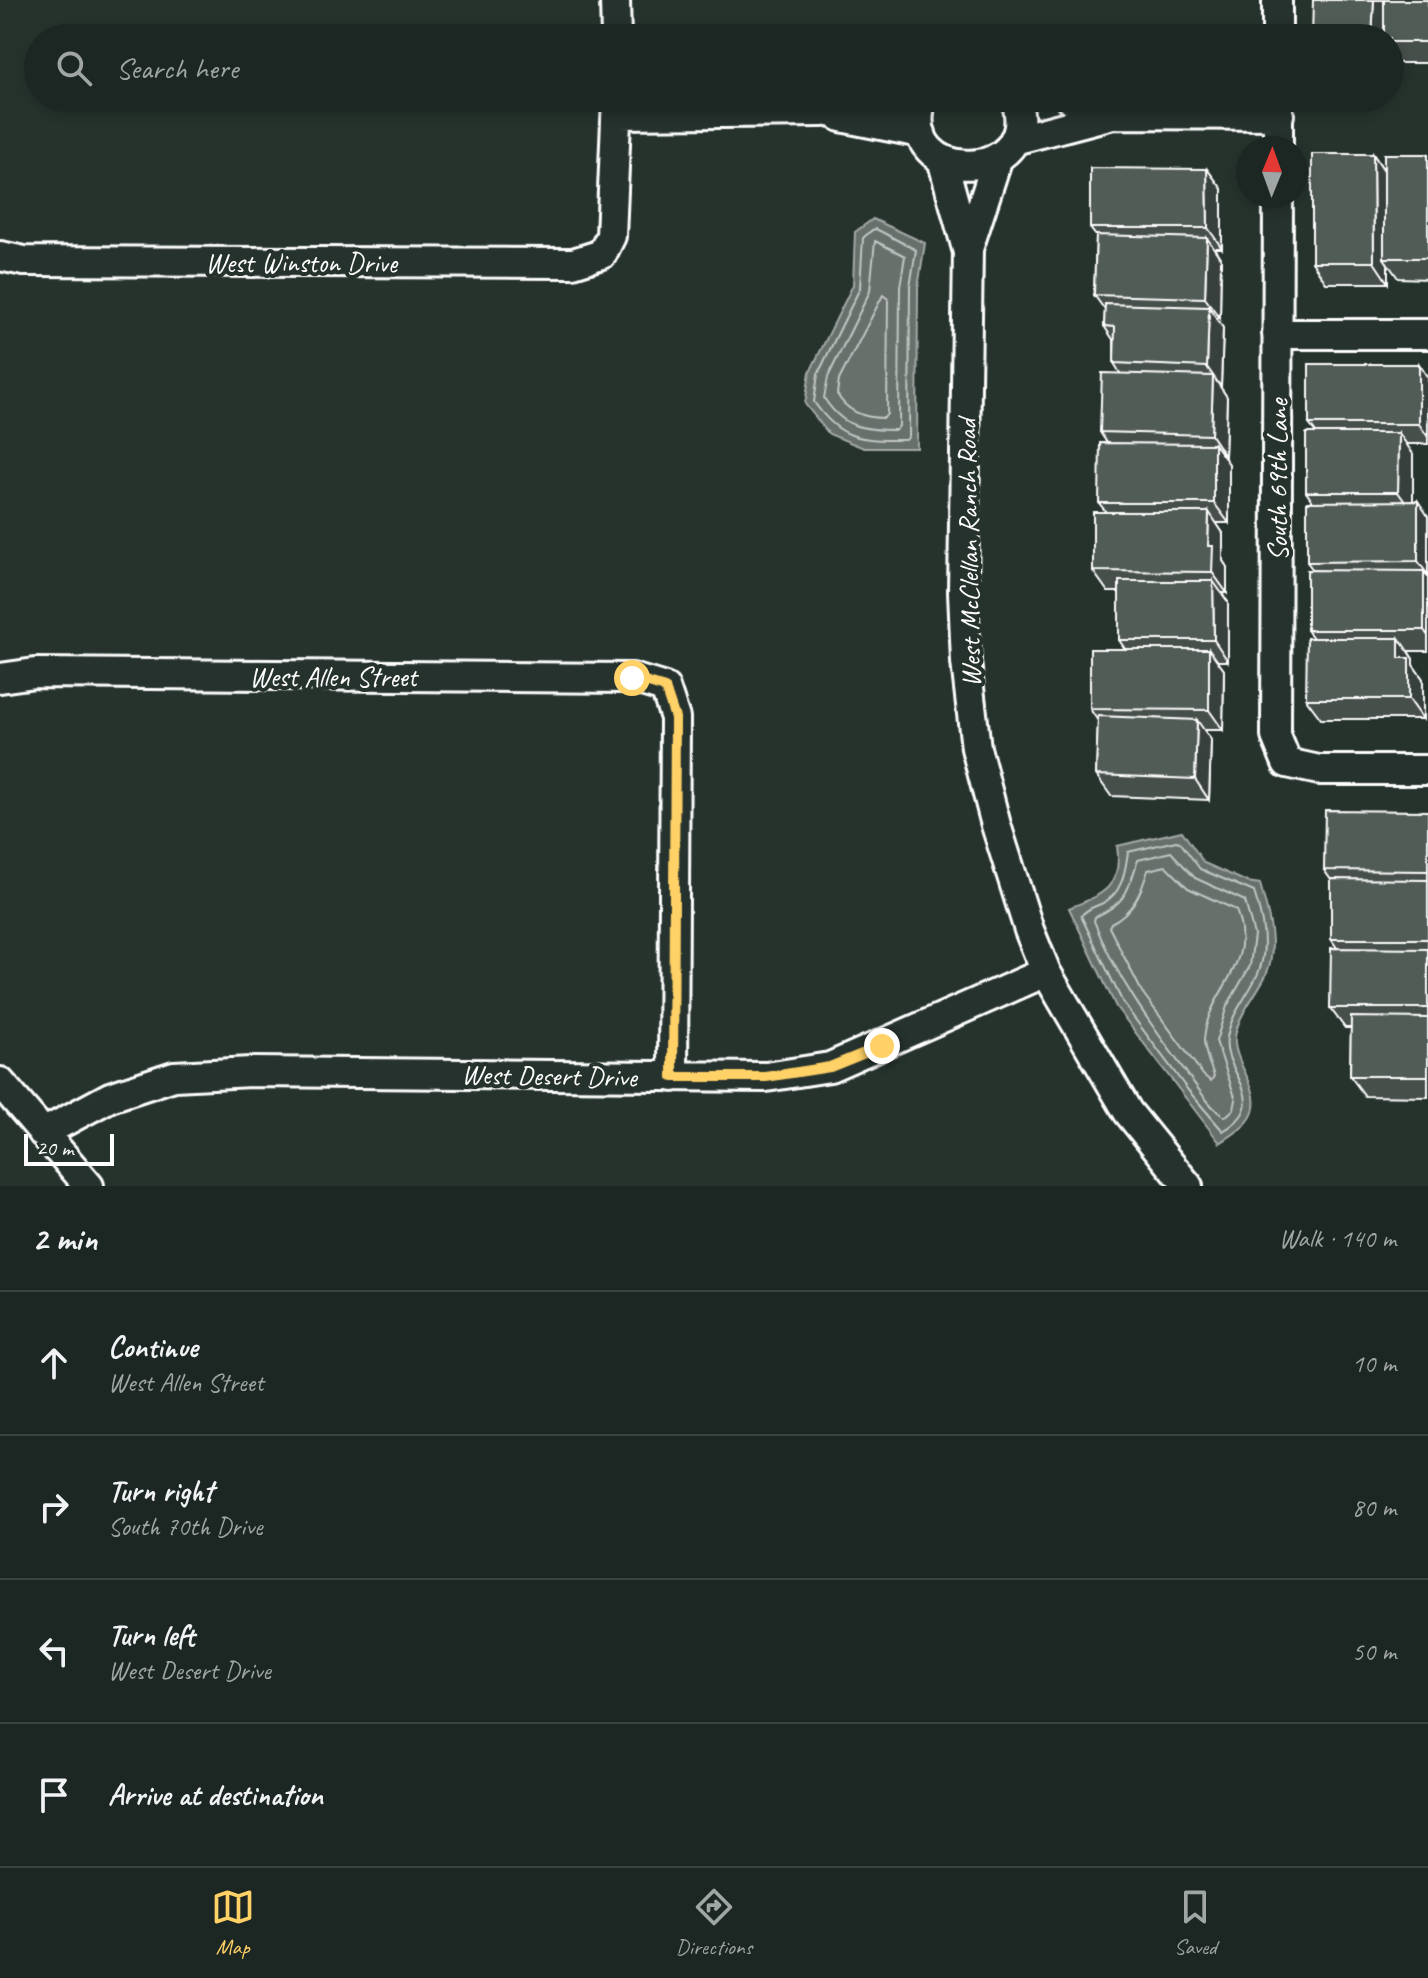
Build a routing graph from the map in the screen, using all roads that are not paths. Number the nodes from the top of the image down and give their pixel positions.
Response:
1 (615, 0) edge
2 (1277, 0) edge
3 (616, 24) edge
4 (1277, 24) edge
5 (617, 112) edge
6 (821, 112) edge
7 (919, 112) edge
8 (1019, 112) edge
9 (1108, 112) edge
10 (1160, 112) edge
11 (1278, 112) edge
12 (1113, 114) junction
13 (921, 133) junction
14 (1278, 136) edge
15 (1006, 149) junction
16 (942, 159) junction
17 (1278, 208) edge
18 (968, 249) junction
19 (0, 256) edge
20 (1277, 334) junction
21 (1428, 334) edge
22 (0, 678) edge
23 (1428, 770) edge
24 (1046, 972) junction
25 (673, 1077) junction
26 (0, 1082) edge
27 (43, 1133) junction
28 (89, 1186) edge
29 (1188, 1186) edge

1 - 3 street
2 - 4 street
5 - 19 street, West Winston Drive
6 - 13 street
7 - 13 street
8 - 15 street
9 - 12 street
10 - 12 street
11 - 14 street
12 - 15 street
13 - 16 street
15 - 16 street
15 - 18 street
16 - 18 street
17 - 20 street, South 69th Lane
18 - 24 street, West McClellan Ranch Road
20 - 21 street
20 - 23 street, South 69th Lane
22 - 25 street, West Allen Street
24 - 25 street, West Desert Drive
24 - 29 street, West McClellan Ranch Road
25 - 27 street, West Desert Drive
26 - 27 street
27 - 28 street

